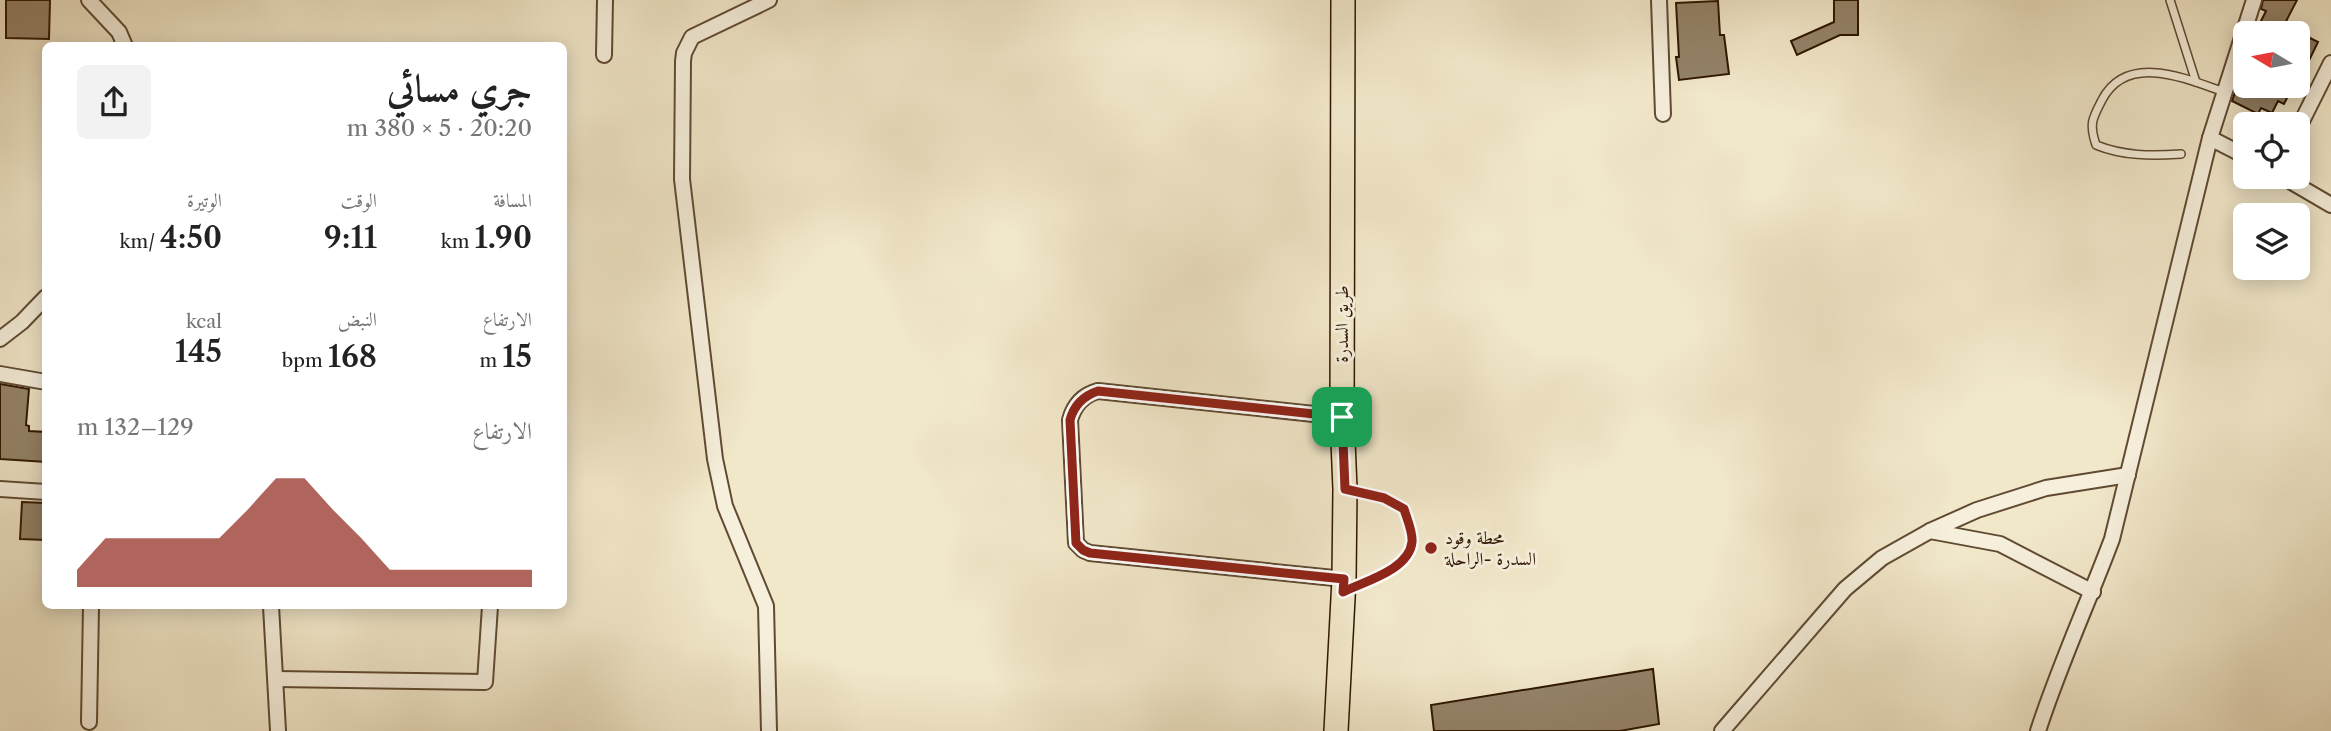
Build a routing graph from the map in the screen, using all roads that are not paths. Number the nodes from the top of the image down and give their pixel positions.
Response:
1 (89, 0) edge
2 (606, 0) edge
3 (769, 0) edge
4 (1333, 0) edge
5 (1343, 0) edge
6 (1659, 0) edge
7 (2170, 0) edge
8 (2254, 0) edge
9 (123, 42) edge
10 (604, 55) dead end
11 (2331, 63) edge
12 (2196, 82) junction
13 (2224, 92) junction
14 (2306, 112) edge
15 (1663, 114) dead end
16 (2210, 138) junction
17 (2233, 150) edge
18 (2180, 154) dead end
19 (2304, 189) edge
20 (2331, 205) edge
21 (42, 301) edge
22 (0, 339) edge
23 (0, 374) edge
24 (42, 381) edge
25 (1342, 417) junction
26 (2128, 475) junction
27 (0, 489) edge
28 (1345, 489) junction
29 (42, 492) edge
30 (1930, 531) junction
31 (1343, 585) junction
32 (2093, 592) junction
33 (91, 609) edge
34 (271, 609) edge
35 (491, 609) edge
36 (276, 678) junction
37 (89, 722) dead end
38 (278, 731) edge
39 (769, 731) edge
40 (1336, 731) edge
41 (1722, 731) edge
42 (2038, 731) edge

1 - 9 street
2 - 10 street
3 - 39 street
4 - 5 street
5 - 25 main road, طريق السدرة
6 - 15 street
7 - 12 lane
8 - 13 street
11 - 14 street
12 - 13 lane
12 - 18 lane
13 - 16 street
16 - 17 street
16 - 26 street
19 - 20 street
21 - 22 street
23 - 24 street
25 - 28 main road, طريق السدرة
25 - 31 street
26 - 30 street
26 - 32 street
27 - 29 street
28 - 31 main road, طريق السدرة
28 - 31 lane
30 - 32 street
30 - 41 street
31 - 40 main road, طريق السدرة
32 - 42 street
33 - 37 street
34 - 36 street
35 - 36 street
36 - 38 street

